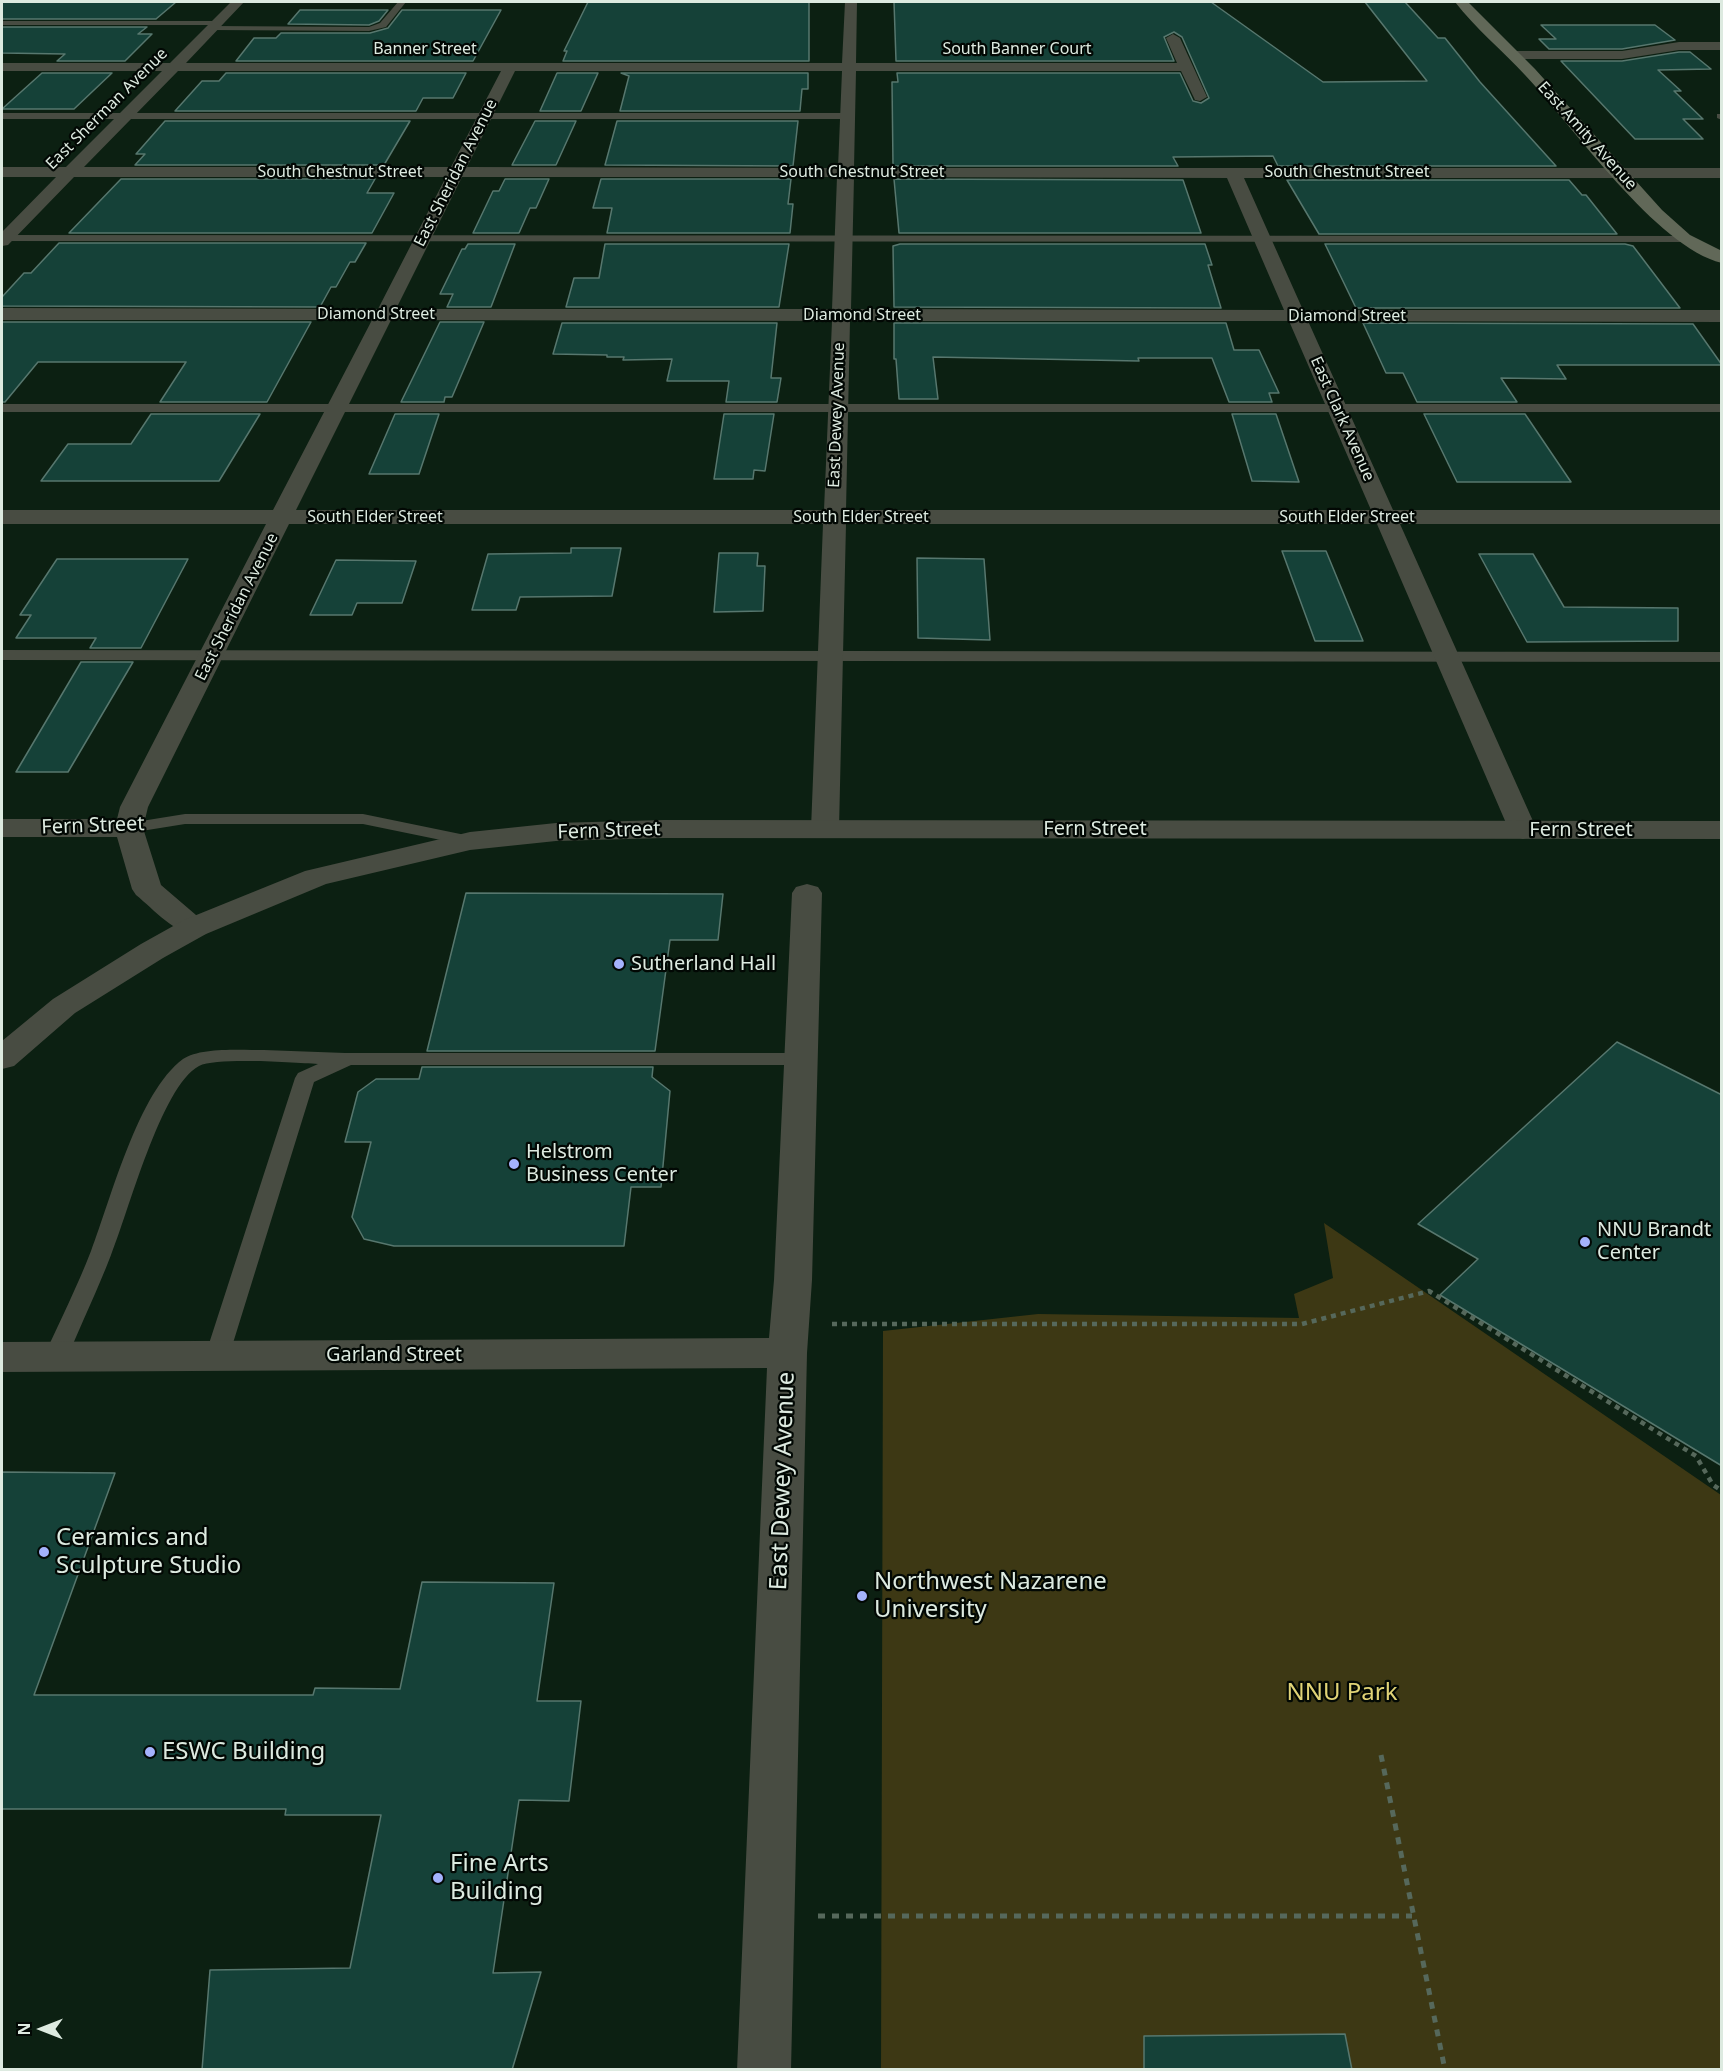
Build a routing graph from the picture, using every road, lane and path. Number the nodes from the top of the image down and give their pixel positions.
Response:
1 (238, 2) edge
2 (402, 2) edge
3 (850, 2) edge
4 (1461, 2) edge
5 (2, 23) edge
6 (214, 26) junction
7 (1173, 38) dead end
8 (1722, 46) edge
9 (1514, 55) junction
10 (174, 66) junction
11 (2, 67) edge
12 (510, 67) junction
13 (848, 67) junction
14 (1186, 67) junction
15 (1200, 97) dead end
16 (2, 116) edge
17 (125, 116) junction
18 (847, 116) junction
19 (484, 117) junction
20 (2, 172) edge
21 (70, 172) junction
22 (457, 172) junction
23 (845, 172) junction
24 (1233, 172) junction
25 (1618, 173) junction
26 (1722, 173) edge
27 (1262, 238) junction
28 (3, 239) edge
29 (423, 239) junction
30 (843, 239) junction
31 (1684, 239) junction
32 (1722, 258) edge
33 (2, 314) edge
34 (385, 314) junction
35 (840, 315) junction
36 (1295, 316) junction
37 (1722, 316) edge
38 (338, 407) junction
39 (837, 407) junction
40 (2, 408) edge
41 (1337, 408) junction
42 (1722, 408) edge
43 (2, 517) edge
44 (282, 517) junction
45 (834, 517) junction
46 (1386, 517) junction
47 (1722, 517) edge
48 (2, 655) edge
49 (213, 655) junction
50 (829, 656) junction
51 (1447, 656) junction
52 (1722, 657) edge
53 (2, 828) edge
54 (129, 828) junction
55 (825, 829) junction
56 (1523, 830) junction
57 (1722, 830) edge
58 (470, 841) junction
59 (807, 893) dead end
60 (195, 927) junction
61 (2, 1058) edge
62 (348, 1059) junction
63 (801, 1059) junction
64 (788, 1338) junction
65 (56, 1356) junction
66 (217, 1356) junction
67 (2, 1357) edge
68 (1722, 1491) edge
69 (1381, 1755) dead end
70 (769, 1916) junction
71 (1412, 1916) junction
72 (764, 2070) edge
73 (1445, 2070) edge

1 - 6 street, East Sherman Avenue
2 - 6 lane
3 - 13 street, East Dewey Avenue
4 - 9 main road, East Amity Avenue
5 - 6 lane
6 - 10 street, East Sherman Avenue
7 - 14 street
8 - 9 street
9 - 25 main road, East Amity Avenue
10 - 11 street, Banner Street
10 - 12 street, Banner Street
10 - 17 street, East Sherman Avenue
12 - 13 street, Banner Street
12 - 19 street, East Sheridan Avenue
13 - 14 street, South Banner Court
13 - 18 street, East Dewey Avenue
14 - 15 street
16 - 17 lane
17 - 19 lane
17 - 21 street, East Sherman Avenue
18 - 19 lane
18 - 23 street, East Dewey Avenue
19 - 22 street, East Sheridan Avenue
20 - 21 street, South Chestnut Street
21 - 22 street, South Chestnut Street
21 - 28 street, East Sherman Avenue
22 - 23 street, South Chestnut Street
22 - 29 street, East Sheridan Avenue
23 - 24 street, South Chestnut Street
23 - 30 street, East Dewey Avenue
24 - 25 street, South Chestnut Street
24 - 27 street, East Clark Avenue
25 - 26 street, South Chestnut Street
25 - 31 main road, East Amity Avenue
27 - 30 lane
27 - 31 lane
27 - 36 street, East Clark Avenue
28 - 29 lane
29 - 30 lane
29 - 34 street, East Sheridan Avenue
30 - 35 street, East Dewey Avenue
31 - 32 main road, East Amity Avenue
33 - 34 street, Diamond Street
34 - 35 street, Diamond Street
34 - 38 street, East Sheridan Avenue
35 - 36 street, Diamond Street
35 - 39 street, East Dewey Avenue
36 - 37 street, Diamond Street
36 - 41 street, East Clark Avenue
38 - 39 lane
38 - 40 lane
38 - 44 street, East Sheridan Avenue
39 - 41 lane
39 - 45 street, East Dewey Avenue
41 - 42 lane
41 - 46 street, East Clark Avenue
43 - 44 street, South Elder Street
44 - 45 street, South Elder Street
44 - 49 street, East Sheridan Avenue
45 - 46 street, South Elder Street
45 - 50 street, East Dewey Avenue
46 - 47 street, South Elder Street
46 - 51 street, East Clark Avenue
48 - 49 lane
49 - 50 lane
49 - 54 street, East Sheridan Avenue
50 - 51 lane
50 - 55 street, East Dewey Avenue
51 - 52 lane
51 - 56 street, East Clark Avenue
53 - 54 street, Fern Street
54 - 58 lane, Fern Street
54 - 60 street
55 - 56 street, Fern Street
55 - 58 street, Fern Street
56 - 57 street, Fern Street
58 - 60 street, Fern Street
59 - 63 street, East Dewey Avenue
60 - 61 street
62 - 63 lane
62 - 65 lane
62 - 66 lane
63 - 64 street, East Dewey Avenue
64 - 66 street, Garland Street
64 - 68 path
64 - 70 street, East Dewey Avenue
65 - 66 street, Garland Street
65 - 67 street, Garland Street
69 - 71 path
70 - 71 path
70 - 72 street, East Dewey Avenue
71 - 73 path

